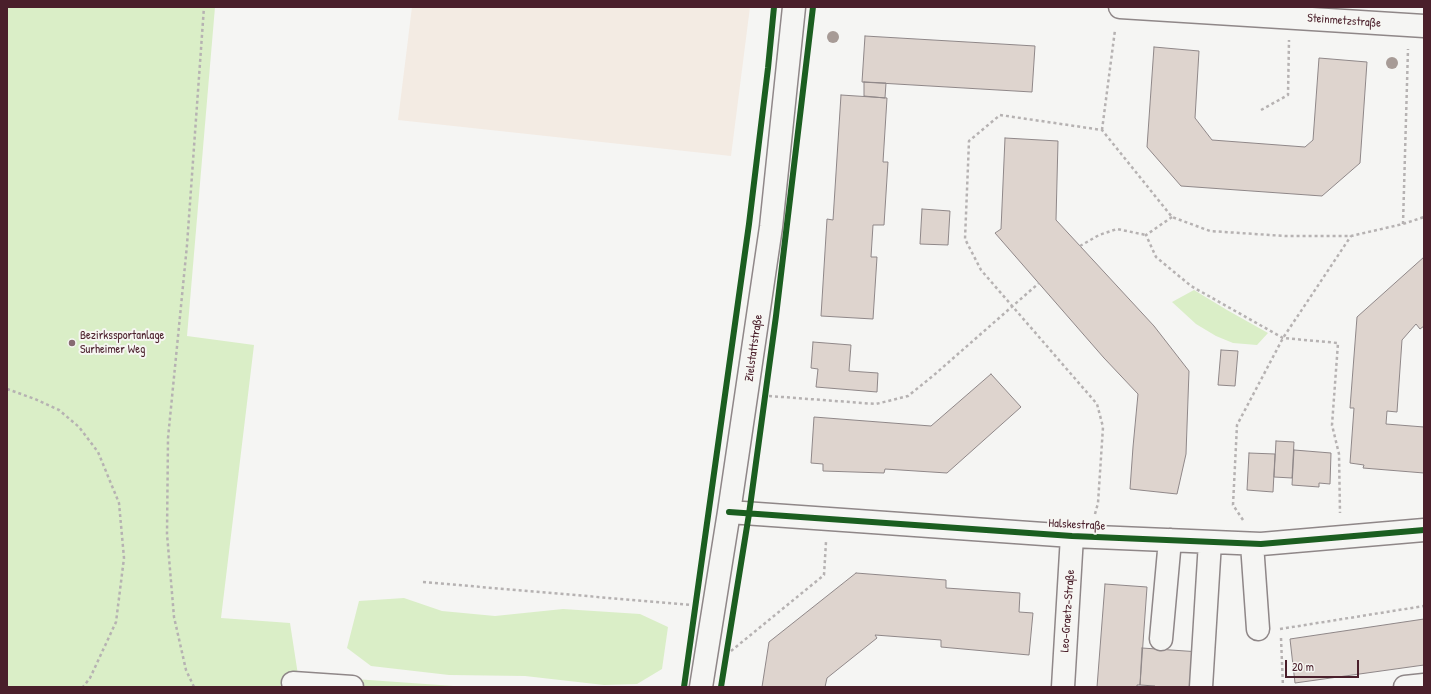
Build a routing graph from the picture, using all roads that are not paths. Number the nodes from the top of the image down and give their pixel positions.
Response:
1 (794, 7) edge
2 (1118, 15) edge
3 (1405, 20) edge
4 (729, 512) junction
5 (1424, 530) edge
6 (1081, 536) junction
7 (1170, 540) junction
8 (1210, 542) junction
9 (1256, 544) junction
10 (1258, 629) dead end
11 (1161, 639) dead end
12 (293, 683) dead end
13 (1424, 685) edge
14 (352, 687) edge
15 (702, 687) edge
16 (1063, 687) edge
17 (1201, 687) edge
18 (1405, 687) edge

1 - 4 street, Zielstattstraße
2 - 3 street, Steinmetzstraße
4 - 6 street, Halskestraße
4 - 15 street, Zielstattstraße
5 - 9 street, Halskestraße
6 - 7 street, Halskestraße
6 - 16 street, Leo-Graetz-Straße
7 - 8 street, Halskestraße
7 - 11 street
8 - 9 street, Halskestraße
8 - 17 street
9 - 10 street
12 - 14 street
13 - 18 street

